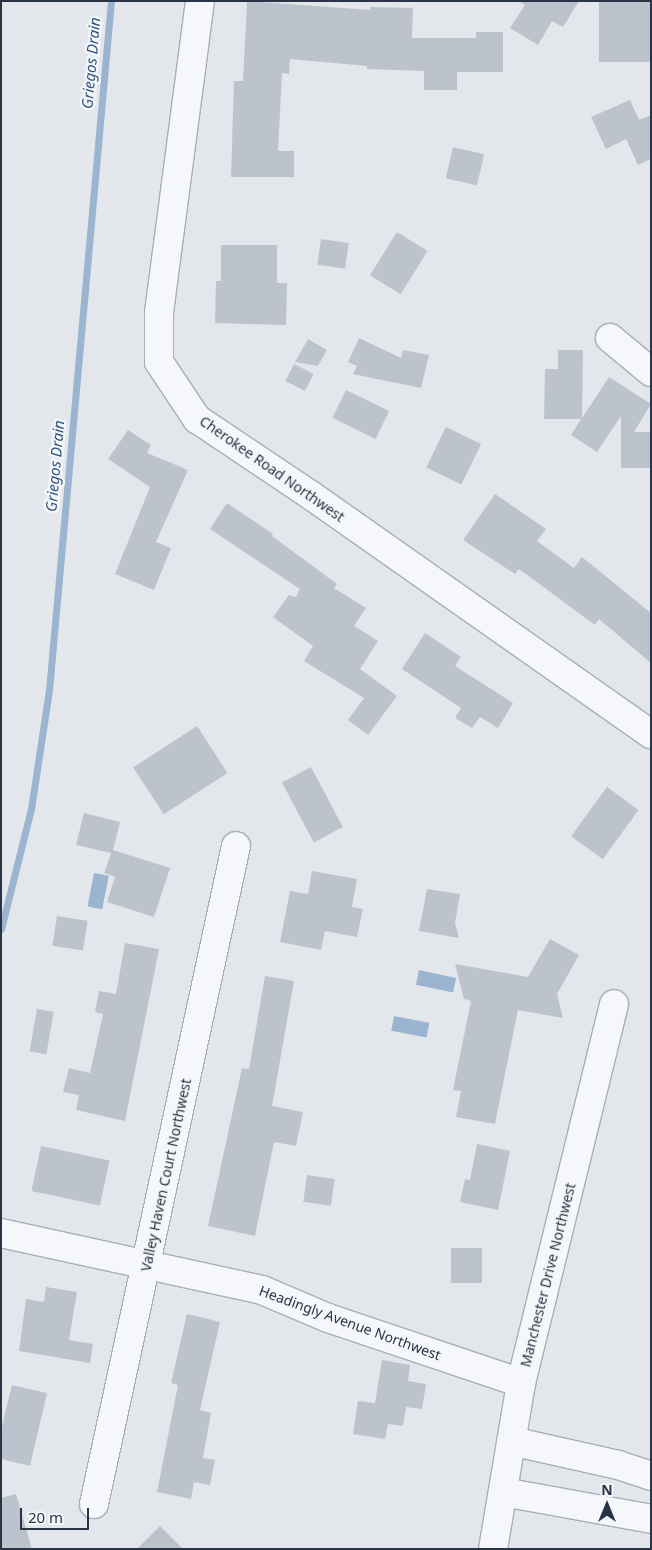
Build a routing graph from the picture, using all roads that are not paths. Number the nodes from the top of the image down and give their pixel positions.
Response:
1 (200, 1) edge
2 (610, 338) dead end
3 (651, 372) edge
4 (651, 734) edge
5 (236, 846) dead end
6 (614, 1004) dead end
7 (1, 1233) edge
8 (147, 1265) junction
9 (522, 1383) junction
10 (512, 1441) junction
11 (651, 1476) edge
12 (503, 1492) junction
13 (94, 1504) dead end
14 (651, 1519) edge
15 (493, 1549) edge

1 - 4 street, Cherokee Road Northwest
2 - 3 street
5 - 8 street, Valley Haven Court Northwest
6 - 9 street, Manchester Drive Northwest
7 - 8 street, Headingly Avenue Northwest
8 - 9 street, Headingly Avenue Northwest
8 - 13 street, Valley Haven Court Northwest
9 - 10 street, Manchester Drive Northwest
10 - 11 street
10 - 12 street, Manchester Drive Northwest
12 - 14 street
12 - 15 street, Manchester Drive Northwest

